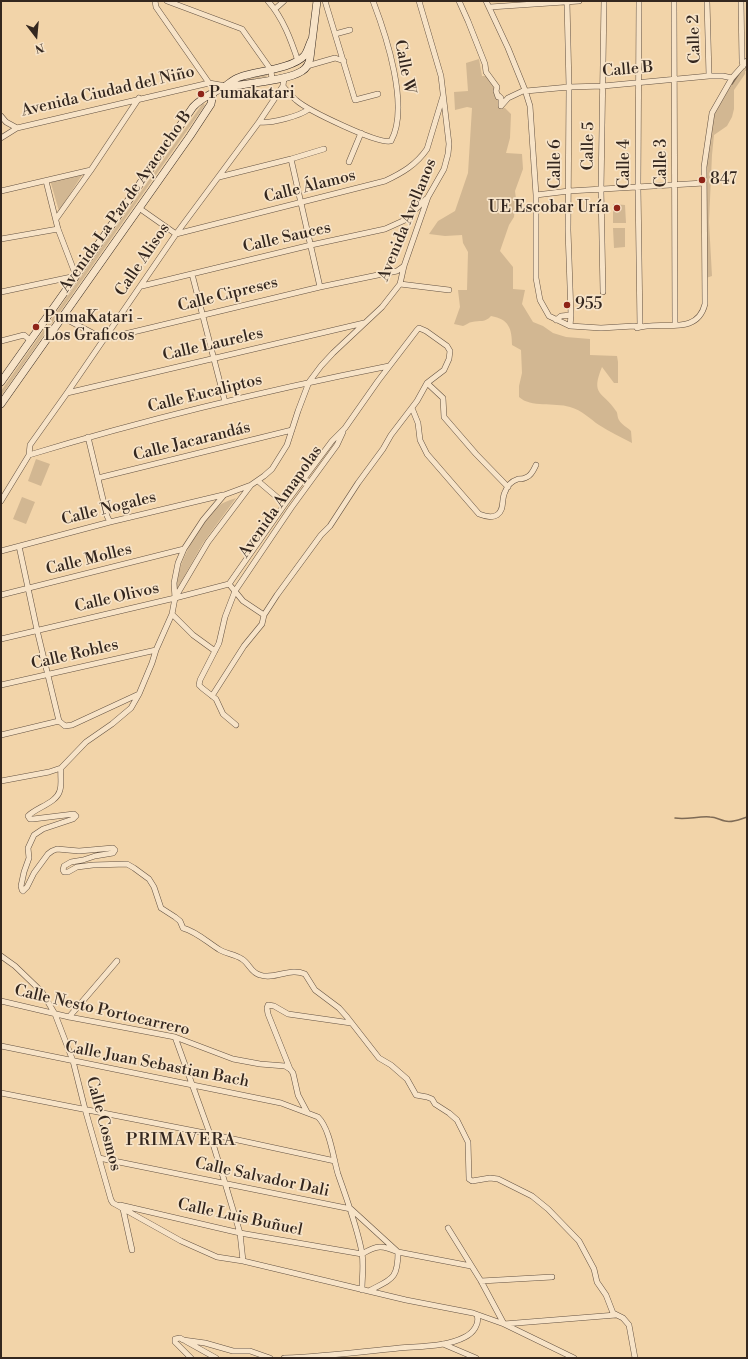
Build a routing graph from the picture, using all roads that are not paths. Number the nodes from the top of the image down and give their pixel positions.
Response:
1 (155, 1) edge
2 (167, 1) edge
3 (268, 1) edge
4 (284, 1) edge
5 (317, 1) edge
6 (325, 1) edge
7 (373, 1) edge
8 (419, 1) edge
9 (459, 1) edge
10 (486, 1) edge
11 (579, 1) edge
12 (604, 1) edge
13 (639, 1) edge
14 (674, 1) edge
15 (706, 1) edge
16 (741, 1) edge
17 (556, 2) edge
18 (567, 2) junction
19 (517, 3) edge
20 (490, 6) junction
21 (275, 9) junction
22 (350, 30) dead end
23 (335, 34) junction
24 (312, 39) junction
25 (298, 60) junction
26 (344, 61) junction
27 (747, 61) edge
28 (307, 66) junction
29 (743, 66) junction
30 (271, 70) junction
31 (709, 76) junction
32 (284, 78) junction
33 (732, 78) junction
34 (674, 79) junction
35 (272, 80) junction
36 (639, 82) junction
37 (209, 83) junction
38 (226, 86) junction
39 (283, 86) junction
40 (603, 86) junction
41 (569, 87) junction
42 (526, 90) junction
43 (212, 93) junction
44 (443, 93) junction
45 (378, 94) dead end
46 (139, 98) junction
47 (309, 109) junction
48 (1, 116) edge
49 (259, 122) junction
50 (17, 128) junction
51 (361, 133) junction
52 (1, 138) edge
53 (324, 149) dead end
54 (291, 159) junction
55 (349, 162) dead end
56 (91, 170) junction
57 (219, 177) junction
58 (46, 181) junction
59 (675, 184) junction
60 (704, 184) junction
61 (638, 187) junction
62 (601, 190) junction
63 (1, 191) edge
64 (569, 191) junction
65 (536, 195) junction
66 (428, 197) junction
67 (301, 202) junction
68 (139, 208) junction
69 (56, 219) junction
70 (58, 229) junction
71 (176, 234) junction
72 (1, 239) edge
73 (311, 245) junction
74 (404, 266) junction
75 (192, 274) junction
76 (76, 276) junction
77 (400, 284) junction
78 (142, 286) junction
79 (320, 287) junction
80 (449, 290) dead end
81 (1, 292) edge
82 (603, 292) dead end
83 (203, 315) junction
84 (571, 315) junction
85 (62, 317) junction
86 (556, 320) junction
87 (364, 322) junction
88 (676, 325) junction
89 (571, 326) junction
90 (639, 327) junction
91 (104, 339) junction
92 (1, 341) edge
93 (30, 341) junction
94 (214, 359) junction
95 (389, 366) junction
96 (1, 382) edge
97 (309, 382) junction
98 (427, 383) junction
99 (67, 393) junction
100 (225, 402) junction
101 (1, 404) edge
102 (412, 408) junction
103 (345, 428) junction
104 (292, 430) junction
105 (88, 437) junction
106 (29, 455) junction
107 (536, 465) dead end
108 (98, 478) junction
109 (258, 481) junction
110 (251, 485) junction
111 (508, 487) junction
112 (224, 494) junction
113 (1, 501) edge
114 (285, 504) junction
115 (110, 522) junction
116 (19, 546) junction
117 (184, 549) junction
118 (1, 551) edge
119 (229, 584) junction
120 (28, 589) junction
121 (235, 591) junction
122 (1, 595) edge
123 (175, 598) junction
124 (172, 614) junction
125 (264, 615) junction
126 (37, 630) junction
127 (1, 639) edge
128 (156, 650) junction
129 (214, 651) junction
130 (47, 674) junction
131 (1, 685) edge
132 (140, 694) junction
133 (212, 696) junction
134 (59, 721) junction
135 (236, 725) dead end
136 (1, 735) edge
137 (61, 768) junction
138 (1, 781) edge
139 (1, 956) edge
140 (117, 961) dead end
141 (1, 1002) edge
142 (55, 1014) junction
143 (68, 1017) junction
144 (351, 1023) junction
145 (175, 1037) junction
146 (1, 1046) edge
147 (73, 1061) junction
148 (290, 1069) junction
149 (191, 1084) junction
150 (1, 1093) edge
151 (85, 1109) junction
152 (308, 1112) junction
153 (210, 1134) junction
154 (98, 1158) junction
155 (335, 1161) junction
156 (225, 1184) junction
157 (113, 1203) junction
158 (123, 1209) junction
159 (351, 1209) junction
160 (448, 1228) dead end
161 (240, 1233) junction
162 (132, 1250) dead end
163 (398, 1252) junction
164 (362, 1254) junction
165 (243, 1261) junction
166 (471, 1266) junction
167 (552, 1277) dead end
168 (480, 1281) junction
169 (362, 1290) junction
170 (369, 1292) junction
171 (477, 1315) junction
172 (616, 1316) junction
173 (504, 1324) junction
174 (184, 1340) junction
175 (443, 1344) junction
176 (191, 1358) edge
177 (216, 1358) edge
178 (270, 1358) edge
179 (284, 1358) edge
180 (476, 1358) edge
181 (574, 1358) edge
182 (635, 1358) edge

1 - 37 street
2 - 30 street
3 - 21 street
4 - 21 street
5 - 24 main road
6 - 23 street
7 - 51 street, Calle W
8 - 44 street, Avenida Avellanos
9 - 42 street
10 - 20 street
11 - 18 street
12 - 40 street, Calle 5
13 - 36 street, Calle 4
14 - 34 street, Calle 3
15 - 31 street, Calle 2
16 - 29 street
17 - 18 street
17 - 19 street
18 - 41 street, Calle 6
19 - 20 street
20 - 42 street
21 - 25 street
22 - 23 street
23 - 26 street
24 - 25 main road
24 - 28 main road
25 - 30 main road
26 - 28 street
26 - 45 street
27 - 29 street
28 - 32 main road, Avenida Ciudad del Niño
29 - 33 street
30 - 35 street
30 - 38 main road
31 - 33 street, Calle B
31 - 34 street, Calle B
32 - 35 main road, Avenida Ciudad del Niño
32 - 39 street, Calle Alisos
33 - 60 street
34 - 36 street, Calle B
34 - 59 street, Calle 3
35 - 38 main road, Avenida Ciudad del Niño
36 - 40 street, Calle B
36 - 61 street, Calle 4
37 - 38 street, Avenida Ciudad del Niño
37 - 46 street, Avenida Ciudad del Niño
38 - 43 main road
39 - 47 street
39 - 49 street, Calle Alisos
40 - 41 street, Calle B
40 - 62 street, Calle 5
41 - 42 street, Calle B
41 - 64 street, Calle 6
42 - 65 street
43 - 68 main road, Avenida La Paz de Ayacucho B
43 - 76 main road
44 - 66 street, Avenida Avellanos
44 - 67 street, Calle Álamos
46 - 50 street, Avenida Ciudad del Niño
46 - 56 street
47 - 49 street
47 - 51 street
48 - 50 street, Avenida Ciudad del Niño
49 - 57 street, Calle Alisos
50 - 52 street
51 - 55 street
53 - 54 street
54 - 57 street
54 - 67 street
56 - 58 street
56 - 69 street
57 - 71 street, Calle Alisos
58 - 63 street
58 - 69 street
59 - 60 street
59 - 61 street
59 - 88 street, Calle 3
60 - 88 street
61 - 62 street
61 - 90 street, Calle 4
62 - 64 street
62 - 82 street, Calle 5
64 - 65 street
64 - 84 street, Calle 6
65 - 86 street
66 - 73 street, Calle Sauces
66 - 74 street, Avenida Avellanos
67 - 71 street, Calle Álamos
67 - 73 street
68 - 71 street
68 - 85 main road, Avenida La Paz de Ayacucho B
69 - 70 street
70 - 72 street
70 - 76 street
71 - 78 street, Calle Alisos
73 - 75 street, Calle Sauces
73 - 79 street
74 - 77 street, Avenida Avellanos
74 - 79 street, Calle Cipreses
75 - 78 street, Calle Sauces
75 - 83 street
76 - 81 street
76 - 93 main road
77 - 80 street
77 - 87 street, Avenida Avellanos
78 - 91 street, Calle Alisos
79 - 83 street, Calle Cipreses
83 - 91 street, Calle Cipreses
83 - 94 street
84 - 86 street
84 - 89 street, Calle 6
85 - 91 street
85 - 101 main road, Avenida La Paz de Ayacucho B
86 - 89 street
87 - 94 street, Calle Laureles
87 - 97 street, Avenida Avellanos
88 - 90 street
89 - 90 street
91 - 99 street, Calle Alisos
92 - 93 street
93 - 96 main road
94 - 99 street, Calle Laureles
94 - 100 street
95 - 97 street, Calle Eucaliptos
95 - 98 street, Avenida Amapolas
95 - 103 street, Avenida Amapolas
97 - 100 street, Calle Eucaliptos
97 - 104 street, Avenida Avellanos
98 - 102 street
98 - 111 street
99 - 106 street, Calle Alisos
100 - 105 street, Calle Eucaliptos
102 - 111 street
102 - 125 street
103 - 114 street, Avenida Amapolas
103 - 121 street, Avenida Amapolas
104 - 108 street, Calle Jacarandás
104 - 109 street, Avenida Avellanos
105 - 106 street, Calle Eucaliptos
105 - 108 street
106 - 113 street, Calle Alisos
107 - 111 street
108 - 115 street
109 - 110 street, Avenida Avellanos
109 - 114 street
110 - 112 street, Avenida Avellanos
110 - 123 street
112 - 115 street, Calle Nogales
112 - 117 street
114 - 119 street, Avenida Amapolas
115 - 116 street, Calle Nogales
116 - 118 street, Calle Nogales
116 - 120 street
117 - 120 street, Calle Molles
117 - 123 street
119 - 121 street
119 - 123 street, Calle Olivos
120 - 122 street, Calle Molles
120 - 126 street
121 - 125 street
121 - 129 street, Avenida Amapolas
123 - 124 street
123 - 126 street, Calle Olivos
124 - 128 street
124 - 129 street
125 - 133 street
126 - 127 street, Calle Olivos
126 - 130 street
128 - 130 street, Calle Robles
128 - 132 street
129 - 133 street, Avenida Amapolas
130 - 131 street, Calle Robles
130 - 134 street
132 - 134 street
132 - 137 street
133 - 135 street
134 - 136 street
137 - 138 street
137 - 144 street
139 - 142 street, Calle Cosmos
140 - 143 street
141 - 142 street, Calle Nesto Portocarrero
142 - 143 street, Calle Nesto Portocarrero
142 - 147 street, Calle Cosmos
143 - 145 street, Calle Nesto Portocarrero
144 - 148 street
144 - 172 street
145 - 148 street, Calle Nesto Portocarrero
145 - 149 street
146 - 147 street, Calle Juan Sebastian Bach
147 - 149 street, Calle Juan Sebastian Bach
147 - 151 street, Calle Cosmos
148 - 152 street
149 - 152 street, Calle Juan Sebastian Bach
149 - 153 street
150 - 151 street
151 - 153 street
151 - 154 street, Calle Cosmos
152 - 155 street
153 - 155 street
153 - 156 street
154 - 156 street, Calle Salvador Dali
154 - 157 street, Calle Cosmos
155 - 159 street
156 - 159 street, Calle Salvador Dali
156 - 161 street
157 - 158 street
157 - 161 street, Calle Luis Buñuel
158 - 162 street
158 - 165 street
159 - 163 street
159 - 164 street
160 - 166 street
161 - 164 street, Calle Luis Buñuel
161 - 165 street
163 - 164 street
163 - 166 street
163 - 170 street
164 - 169 street
165 - 169 street
166 - 168 street
167 - 168 street
168 - 173 street
169 - 170 street
170 - 171 street
171 - 173 street
171 - 175 street
172 - 173 street
172 - 182 street
173 - 181 street
174 - 176 street
174 - 177 street
174 - 178 street
175 - 179 street
175 - 180 street

